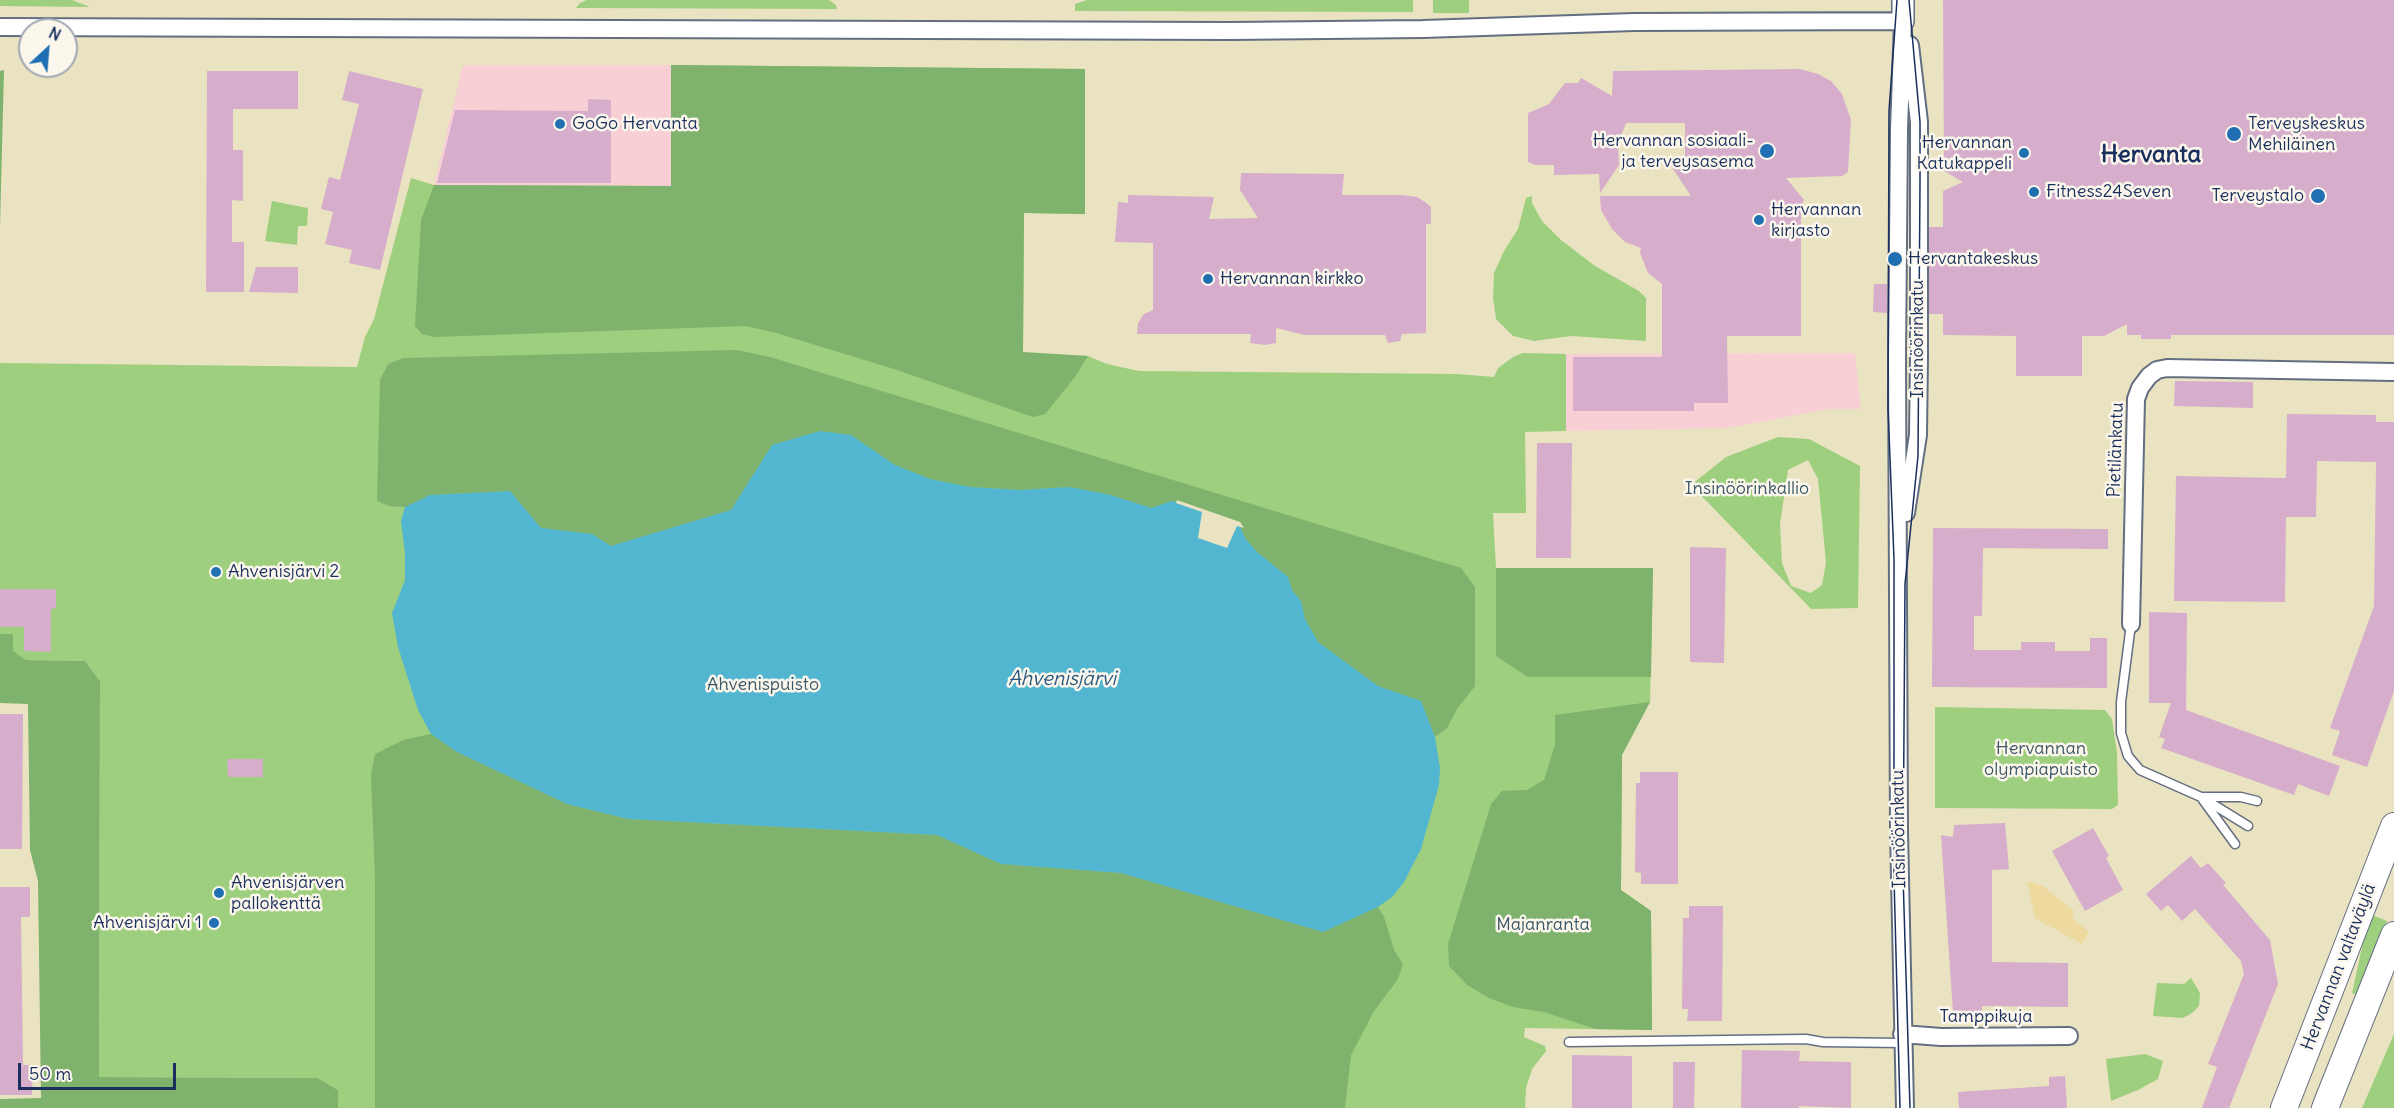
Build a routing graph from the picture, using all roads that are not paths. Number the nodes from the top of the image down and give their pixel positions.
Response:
1 (1904, 0) edge
2 (1903, 21) junction
3 (0, 27) edge
4 (2394, 372) edge
5 (2131, 624) joint
6 (2201, 797) junction
7 (2257, 801) dead end
8 (2394, 825) edge
9 (2248, 826) dead end
10 (2235, 844) dead end
11 (2394, 935) edge
12 (2069, 1036) dead end
13 (1903, 1038) junction
14 (1569, 1042) dead end
15 (1905, 1108) edge
16 (2284, 1108) edge
17 (2325, 1108) edge

1 - 2 street, Insinöörinkatu
2 - 3 street
2 - 13 street, Insinöörinkatu
4 - 5 street, Pietilänkatu
5 - 6 lane, Pietilänkatu
6 - 7 lane
6 - 9 lane
6 - 10 lane
8 - 16 main road, Hervannan valtaväylä
11 - 17 main road
12 - 13 street, Tamppikuja
13 - 14 lane
13 - 15 street, Insinöörinkatu

